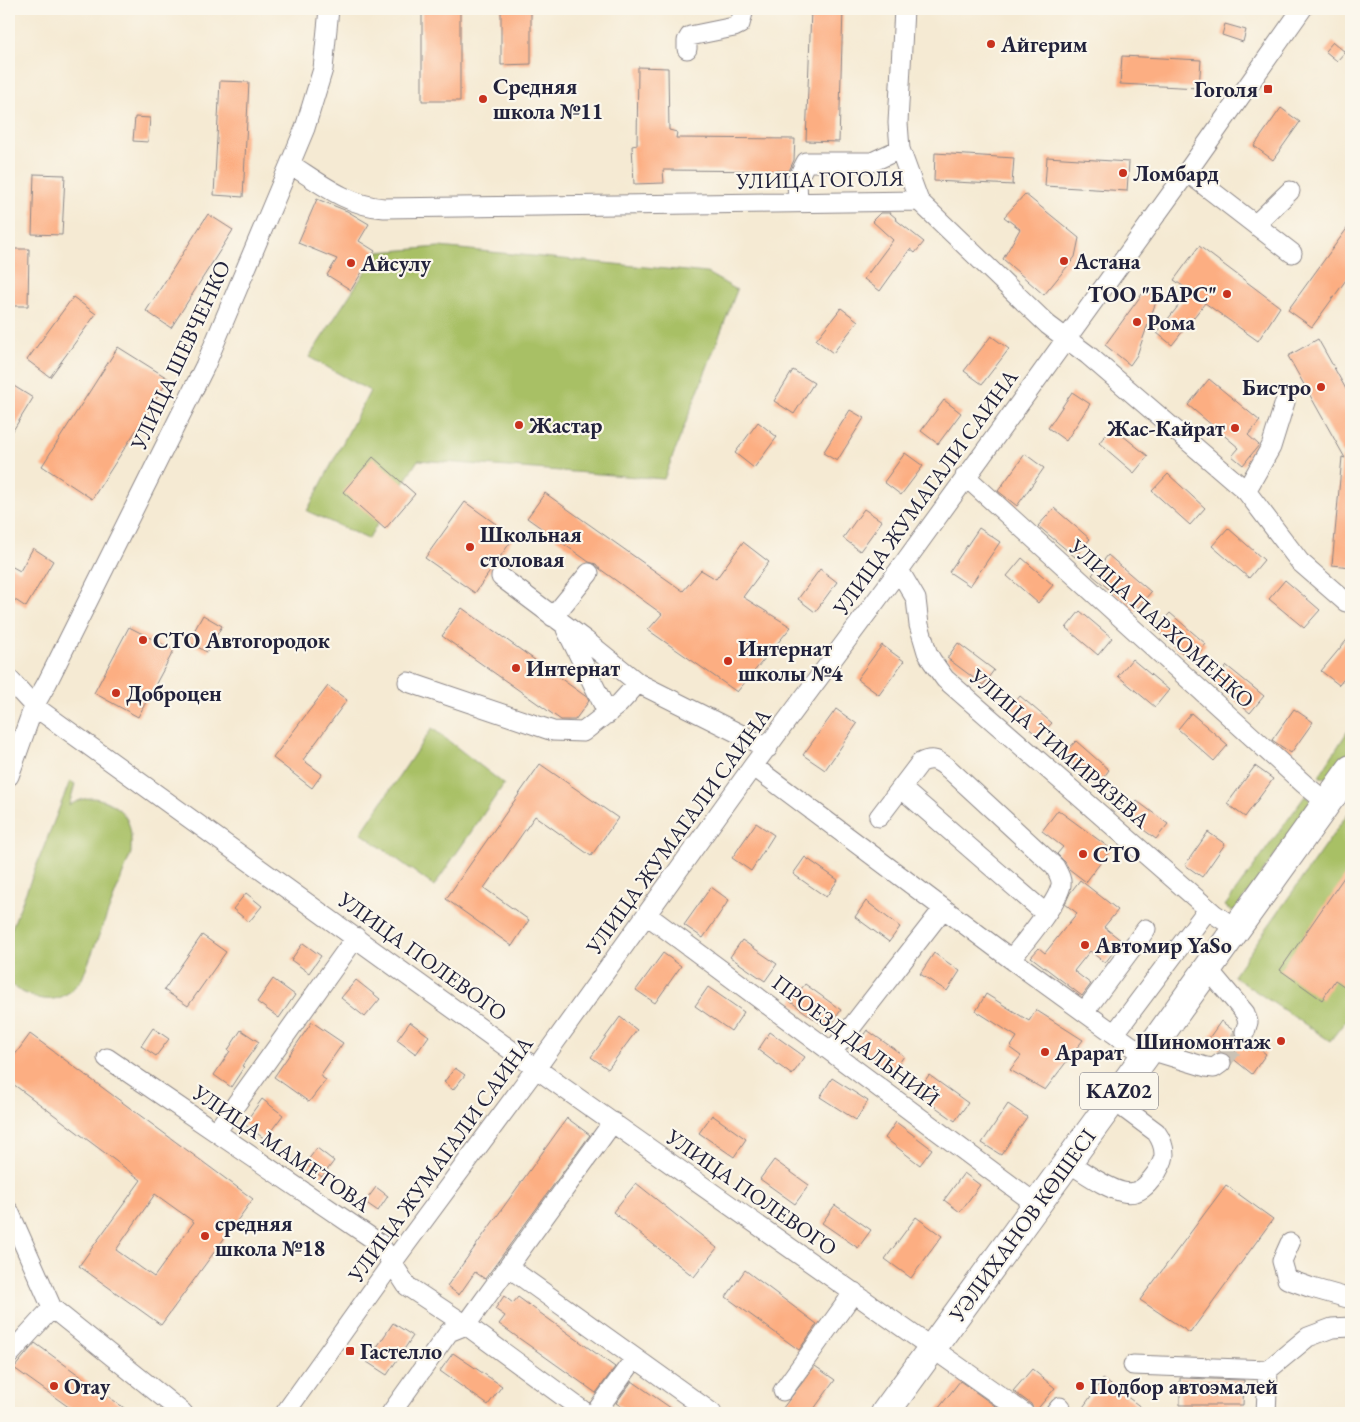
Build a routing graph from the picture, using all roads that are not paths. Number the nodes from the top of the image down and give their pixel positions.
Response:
1 (330, 9) edge
2 (744, 9) edge
3 (904, 9) edge
4 (1302, 9) edge
5 (687, 49) dead end
6 (900, 149) junction
7 (290, 164) junction
8 (1187, 172) junction
9 (1290, 191) dead end
10 (919, 201) junction
11 (798, 203) junction
12 (1256, 224) junction
13 (1292, 252) dead end
14 (1067, 338) junction
15 (1285, 402) dead end
16 (965, 476) junction
17 (1246, 490) junction
18 (899, 570) junction
19 (589, 573) dead end
20 (501, 577) dead end
21 (1351, 603) edge
22 (559, 621) junction
23 (9, 678) edge
24 (408, 682) dead end
25 (638, 683) junction
26 (34, 706) junction
27 (608, 714) junction
28 (15, 732) edge
29 (768, 748) junction
30 (753, 766) junction
31 (1351, 769) edge
32 (9, 776) edge
33 (901, 788) junction
34 (1351, 789) edge
35 (1328, 803) junction
36 (879, 817) dead end
37 (943, 909) junction
38 (1208, 909) junction
39 (1046, 914) junction
40 (647, 915) junction
41 (1146, 928) dead end
42 (1237, 929) junction
43 (356, 937) junction
44 (1011, 959) junction
45 (1208, 969) junction
46 (1085, 1011) junction
47 (1245, 1032) dead end
48 (1115, 1033) junction
49 (832, 1052) junction
50 (1148, 1053) junction
51 (107, 1058) dead end
52 (1221, 1064) dead end
53 (537, 1067) junction
54 (1112, 1100) junction
55 (613, 1122) junction
56 (216, 1132) junction
57 (1068, 1162) junction
58 (1036, 1204) junction
59 (9, 1211) edge
60 (1290, 1243) dead end
61 (392, 1263) junction
62 (508, 1267) junction
63 (854, 1292) junction
64 (1351, 1299) edge
65 (52, 1308) junction
66 (466, 1325) junction
67 (1351, 1327) edge
68 (932, 1349) junction
69 (9, 1355) edge
70 (635, 1358) junction
71 (1133, 1365) dead end
72 (1268, 1370) junction
73 (783, 1391) dead end
74 (183, 1413) edge
75 (285, 1413) edge
76 (392, 1413) edge
77 (586, 1413) edge
78 (595, 1413) edge
79 (712, 1413) edge
80 (885, 1413) edge
81 (1024, 1413) edge
82 (1266, 1413) edge

1 - 7 street, УЛИЦА ШЕВЧЕНКО
2 - 5 street
3 - 6 street
4 - 8 street, УЛИЦА ЖУМАГАЛИ САИНА
6 - 10 street
6 - 11 street
7 - 11 street, УЛИЦА ГОГОЛЯ
7 - 26 street, УЛИЦА ШЕВЧЕНКО
8 - 12 street
8 - 14 street, УЛИЦА ЖУМАГАЛИ САИНА
9 - 12 street
10 - 11 street, УЛИЦА ГОГОЛЯ
10 - 14 street, УЛИЦА ГОГОЛЯ
12 - 13 street
14 - 16 street, УЛИЦА ЖУМАГАЛИ САИНА
14 - 17 street, УЛИЦА ГОГОЛЯ
15 - 17 street
16 - 18 street, УЛИЦА ЖУМАГАЛИ САИНА
16 - 35 street, УЛИЦА ПАРХОМЕНКО
17 - 21 street, УЛИЦА ГОГОЛЯ
18 - 29 street, УЛИЦА ЖУМАГАЛИ САИНА
18 - 38 street, УЛИЦА ТИМИРЯЗЕВА
19 - 22 street
20 - 22 street
22 - 25 street
22 - 27 street
23 - 26 street, УЛИЦА ПОЛЕВОГО
24 - 27 street
25 - 27 street
25 - 29 street
26 - 28 street, УЛИЦА ШЕВЧЕНКО
26 - 43 street, УЛИЦА ПОЛЕВОГО
28 - 32 street, УЛИЦА ШЕВЧЕНКО
29 - 30 street, УЛИЦА ЖУМАГАЛИ САИНА
30 - 37 street
30 - 40 street, УЛИЦА ЖУМАГАЛИ САИНА
31 - 35 highway, УӘЛИХАНОВ КӨШЕСІ / KАZ02
33 - 36 street
33 - 39 street
33 - 39 street
34 - 35 street
35 - 42 highway, УӘЛИХАНОВ КӨШЕСІ / KАZ02
37 - 44 street
37 - 49 street
38 - 42 street, УЛИЦА ТИМИРЯЗЕВА
38 - 48 street
39 - 44 street
40 - 49 street, ПРОЕЗД ДАЛЬНИЙ
40 - 53 street, УЛИЦА ЖУМАГАЛИ САИНА
41 - 46 street
42 - 45 highway, УӘЛИХАНОВ КӨШЕСІ / KАZ02
43 - 53 street, УЛИЦА ПОЛЕВОГО
43 - 56 street
44 - 46 street
45 - 47 street
45 - 50 highway, УӘЛИХАНОВ КӨШЕСІ / KАZ02
46 - 48 street
48 - 50 street
49 - 58 street, ПРОЕЗД ДАЛЬНИЙ
50 - 52 street
50 - 54 highway, УӘЛИХАНОВ КӨШЕСІ / KАZ02
51 - 56 street, УЛИЦА МАМЕТОВА
53 - 55 street, УЛИЦА ПОЛЕВОГО
53 - 61 street, УЛИЦА ЖУМАГАЛИ САИНА
54 - 57 highway, УӘЛИХАНОВ КӨШЕСІ / KАZ02
54 - 57 street
55 - 62 street
55 - 63 street, УЛИЦА ПОЛЕВОГО
56 - 61 street, УЛИЦА МАМЕТОВА
57 - 58 highway, УӘЛИХАНОВ КӨШЕСІ / KАZ02
58 - 68 highway, УӘЛИХАНОВ КӨШЕСІ / KАZ02
59 - 65 street
60 - 64 street
61 - 66 street, УЛИЦА МАМЕТОВА
61 - 75 street, УЛИЦА ЖУМАГАЛИ САИНА
62 - 66 street
62 - 70 street
63 - 68 street, УЛИЦА ПОЛЕВОГО
63 - 73 street
65 - 69 street
65 - 74 street
66 - 76 street
66 - 77 street, УЛИЦА МАМЕТОВА
67 - 72 street
68 - 80 highway, УӘЛИХАНОВ КӨШЕСІ / KАZ02
68 - 81 street, УЛИЦА ПОЛЕВОГО
70 - 78 street
70 - 79 street
71 - 72 street
72 - 82 street

